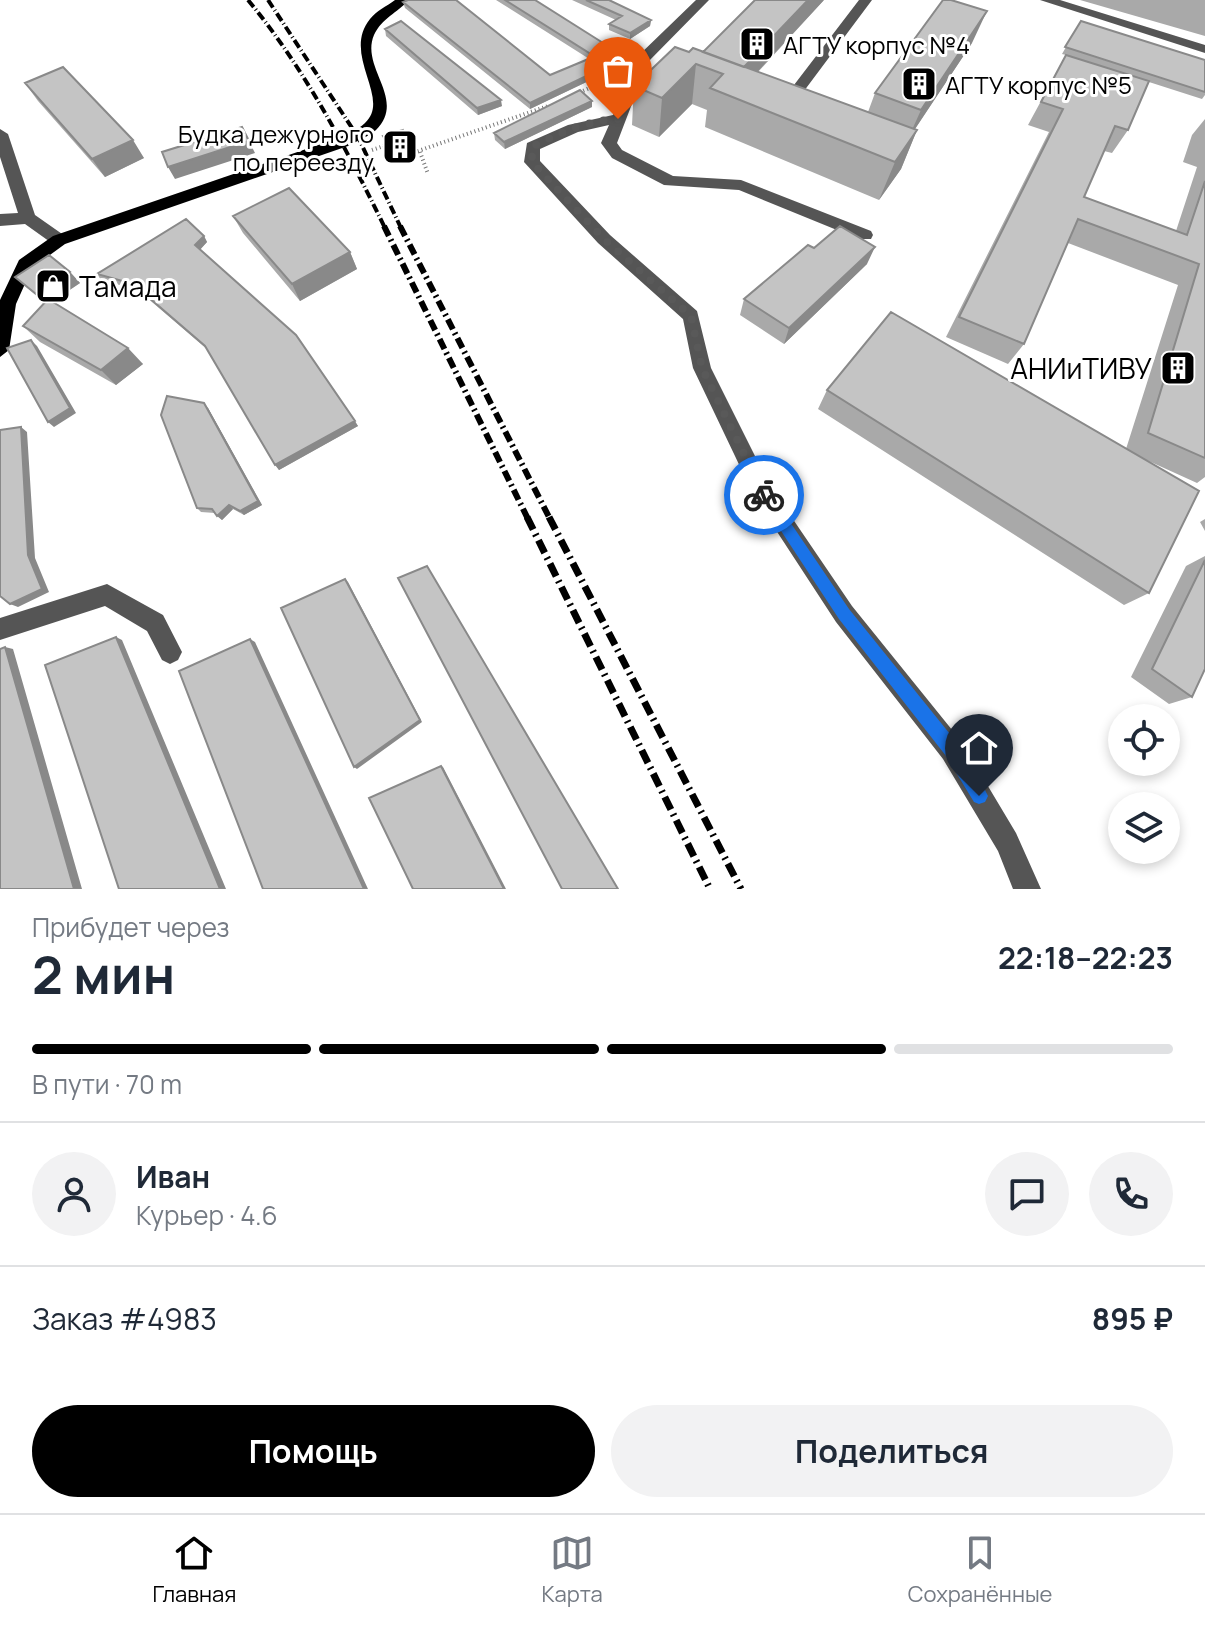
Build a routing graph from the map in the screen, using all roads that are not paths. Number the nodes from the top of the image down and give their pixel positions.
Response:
1 (403, 0) edge
2 (703, 0) edge
3 (866, 0) edge
4 (1046, 0) edge
5 (1205, 49) edge
6 (799, 88) edge
7 (618, 119) junction
8 (0, 134) edge
9 (28, 218) junction
10 (0, 220) edge
11 (865, 235) dead end
12 (59, 240) junction
13 (0, 350) edge
14 (0, 629) edge
15 (170, 652) dead end
16 (1027, 889) edge

1 - 12 main road
2 - 7 street
3 - 6 street
4 - 5 street
7 - 11 street
7 - 16 street
8 - 9 street
9 - 10 street
9 - 12 street
12 - 13 main road
14 - 15 street

